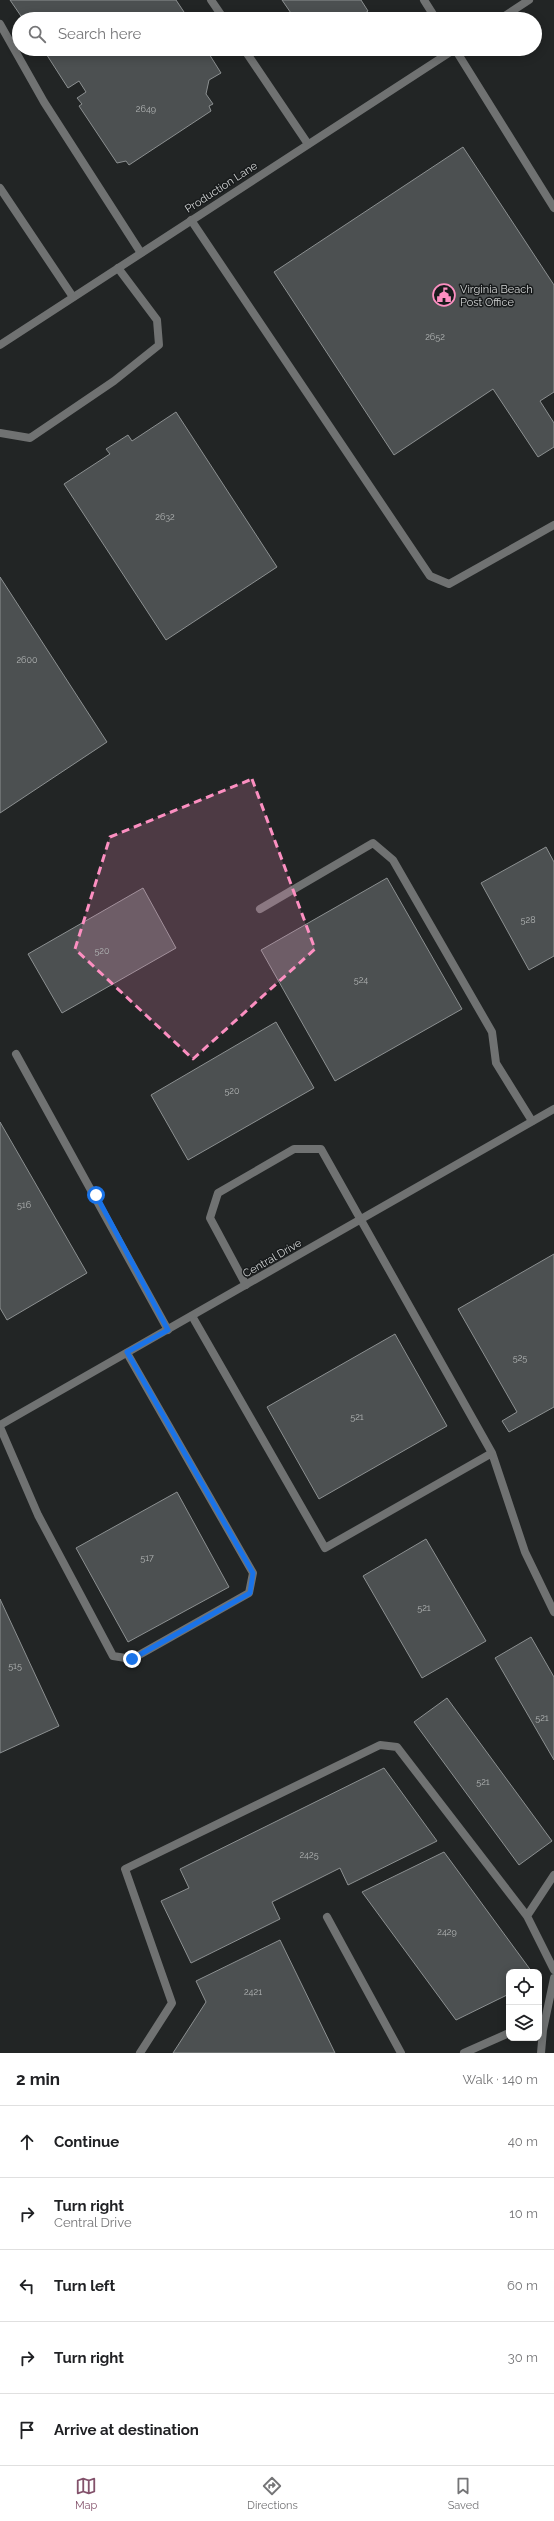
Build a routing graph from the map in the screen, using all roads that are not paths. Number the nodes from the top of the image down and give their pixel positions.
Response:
1 (211, 0) edge
2 (424, 0) edge
3 (529, 0) edge
4 (219, 12) edge
5 (432, 12) edge
6 (511, 12) edge
7 (0, 24) edge
8 (12, 45) edge
9 (18, 56) edge
10 (249, 56) edge
11 (444, 56) edge
12 (459, 56) edge
13 (308, 144) junction
14 (0, 188) edge
15 (554, 208) edge
16 (191, 220) junction
17 (141, 253) junction
18 (118, 268) junction
19 (73, 297) junction
20 (1, 341) edge
21 (0, 433) edge
22 (554, 525) edge
23 (260, 909) dead end
24 (16, 1054) dead end
25 (554, 1109) edge
26 (532, 1121) junction
27 (360, 1221) junction
28 (246, 1285) junction
29 (192, 1316) junction
30 (168, 1330) junction
31 (127, 1352) junction
32 (0, 1426) edge
33 (492, 1453) junction
34 (554, 1612) edge
35 (554, 1875) edge
36 (527, 1916) junction
37 (327, 1917) dead end
38 (554, 1970) edge
39 (554, 1978) edge
40 (542, 2019) edge
41 (506, 2034) edge
42 (541, 2041) edge
43 (140, 2053) edge
44 (401, 2053) edge
45 (464, 2053) edge
46 (540, 2053) edge

1 - 4 street
2 - 5 street
3 - 6 street
7 - 8 street
9 - 17 street
10 - 13 street
11 - 13 street, Production Lane
12 - 15 street
13 - 16 street, Production Lane
14 - 19 street
16 - 17 street, Production Lane
16 - 22 street
17 - 18 street, Production Lane
18 - 19 street, Production Lane
18 - 21 street
19 - 20 street, Production Lane
23 - 26 street
24 - 30 street
25 - 26 street, Central Drive
26 - 27 street, Central Drive
27 - 28 street, Central Drive
27 - 28 street
27 - 33 street
28 - 29 street, Central Drive
29 - 30 street, Central Drive
29 - 33 street
30 - 31 street, Central Drive
31 - 32 street, Central Drive
31 - 32 street
33 - 34 street
35 - 36 street
36 - 38 street
36 - 43 street
37 - 44 street
39 - 40 street
41 - 45 street
42 - 46 street

